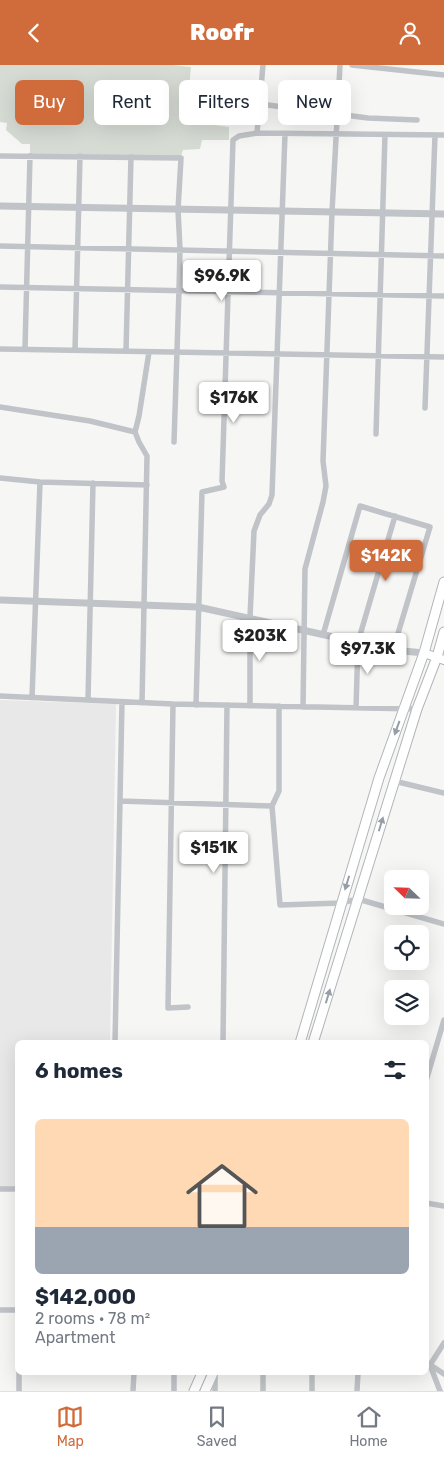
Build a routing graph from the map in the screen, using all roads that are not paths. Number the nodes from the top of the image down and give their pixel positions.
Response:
1 (263, 65) edge
2 (340, 65) edge
3 (352, 65) edge
4 (413, 65) edge
5 (412, 72) junction
6 (444, 75) edge
7 (262, 80) edge
8 (339, 80) edge
9 (351, 115) edge
10 (417, 120) dead end
11 (258, 125) edge
12 (336, 125) edge
13 (257, 133) junction
14 (285, 134) junction
15 (336, 134) junction
16 (385, 135) junction
17 (435, 135) junction
18 (444, 135) edge
19 (0, 156) edge
20 (30, 156) junction
21 (80, 156) junction
22 (131, 157) junction
23 (0, 206) edge
24 (29, 207) junction
25 (78, 208) junction
26 (130, 208) junction
27 (178, 210) junction
28 (231, 210) junction
29 (282, 211) junction
30 (332, 212) junction
31 (382, 212) junction
32 (432, 214) junction
33 (444, 214) edge
34 (0, 246) edge
35 (28, 247) junction
36 (78, 248) junction
37 (129, 249) junction
38 (180, 249) junction
39 (229, 250) junction
40 (280, 251) junction
41 (331, 252) junction
42 (381, 254) junction
43 (430, 255) junction
44 (444, 256) edge
45 (0, 287) edge
46 (27, 288) junction
47 (77, 289) junction
48 (128, 290) junction
49 (179, 290) junction
50 (228, 292) junction
51 (280, 293) junction
52 (329, 294) junction
53 (380, 295) junction
54 (429, 296) junction
55 (444, 296) edge
56 (0, 349) edge
57 (26, 349) junction
58 (75, 350) junction
59 (126, 351) junction
60 (149, 351) junction
61 (177, 352) junction
62 (226, 353) junction
63 (278, 354) junction
64 (327, 355) junction
65 (378, 356) junction
66 (427, 357) junction
67 (444, 357) edge
68 (0, 407) edge
69 (425, 408) dead end
70 (136, 431) junction
71 (376, 433) dead end
72 (174, 441) dead end
73 (0, 478) edge
74 (40, 482) junction
75 (93, 483) junction
76 (148, 485) junction
77 (395, 516) junction
78 (444, 581) edge
79 (0, 600) edge
80 (36, 602) junction
81 (90, 603) junction
82 (145, 605) junction
83 (198, 607) junction
84 (250, 617) junction
85 (304, 630) junction
86 (444, 632) edge
87 (323, 635) junction
88 (358, 642) junction
89 (393, 650) junction
90 (424, 653) junction
91 (440, 658) edge
92 (0, 696) edge
93 (32, 698) junction
94 (88, 700) junction
95 (122, 702) junction
96 (142, 703) junction
97 (173, 704) junction
98 (196, 705) junction
99 (226, 705) junction
100 (250, 706) junction
101 (279, 706) junction
102 (303, 707) junction
103 (356, 707) junction
104 (404, 709) junction
105 (417, 709) junction
106 (394, 781) junction
107 (444, 793) edge
108 (120, 801) junction
109 (172, 803) junction
110 (225, 804) junction
111 (272, 806) junction
112 (358, 899) junction
113 (342, 903) junction
114 (444, 924) edge
115 (188, 1007) dead end
116 (444, 1020) edge
117 (115, 1040) edge
118 (223, 1040) edge
119 (301, 1040) edge
120 (314, 1040) edge
121 (429, 1071) edge
122 (0, 1189) edge
123 (15, 1189) edge
124 (429, 1204) edge
125 (444, 1206) edge
126 (0, 1310) edge
127 (15, 1310) edge
128 (444, 1343) edge
129 (429, 1362) edge
130 (429, 1364) edge
131 (429, 1365) edge
132 (19, 1375) edge
133 (134, 1375) edge
134 (174, 1375) edge
135 (201, 1375) edge
136 (213, 1375) edge
137 (214, 1375) edge
138 (263, 1375) edge
139 (312, 1375) edge
140 (358, 1375) edge
141 (444, 1375) edge
142 (19, 1391) edge
143 (133, 1391) edge
144 (174, 1391) edge
145 (194, 1391) edge
146 (205, 1391) edge
147 (215, 1391) edge
148 (263, 1391) edge
149 (312, 1391) edge
150 (357, 1391) edge
151 (440, 1391) edge

1 - 7 street
2 - 8 street
3 - 5 street
4 - 5 street
5 - 6 street
9 - 10 street
11 - 13 street
12 - 15 street
13 - 14 street
13 - 28 street
14 - 15 street
14 - 29 street
15 - 16 street
15 - 30 street
16 - 17 street
16 - 31 street
17 - 18 street
17 - 32 street
19 - 20 street
20 - 21 street
20 - 24 street
21 - 22 street
21 - 25 street
22 - 26 street
22 - 27 street
23 - 24 street
24 - 25 street
24 - 35 street
25 - 26 street
25 - 36 street
26 - 27 street
26 - 37 street
27 - 28 street
27 - 38 street
28 - 29 street
28 - 39 street
29 - 30 street
29 - 40 street
30 - 31 street
30 - 41 street
31 - 32 street
31 - 42 street
32 - 33 street
32 - 43 street
34 - 35 street
35 - 36 street
35 - 46 street
36 - 37 street
36 - 47 street
37 - 38 street
37 - 48 street
38 - 39 street
38 - 49 street
39 - 40 street
39 - 50 street
40 - 41 street
40 - 51 street
41 - 42 street
41 - 52 street
42 - 43 street
42 - 53 street
43 - 44 street
43 - 54 street
45 - 46 street
46 - 47 street
46 - 57 street
47 - 48 street
47 - 58 street
48 - 49 street
48 - 59 street
49 - 50 street
49 - 61 street
50 - 51 street
50 - 62 street
51 - 52 street
51 - 63 street
52 - 53 street
52 - 64 street
53 - 54 street
53 - 65 street
54 - 55 street
54 - 66 street
56 - 57 street
57 - 58 street
58 - 59 street
59 - 60 street
60 - 61 street
60 - 70 street
61 - 62 street
61 - 72 street
62 - 63 street
62 - 83 street
63 - 64 street
63 - 84 street
64 - 65 street
64 - 85 street
65 - 66 street
65 - 71 street
66 - 67 street
66 - 69 street
68 - 70 street
70 - 76 street
73 - 74 street
74 - 75 street
74 - 80 street
75 - 76 street
75 - 81 street
76 - 82 street
77 - 87 street
77 - 88 street
77 - 89 street
78 - 90 main road
79 - 80 street
80 - 81 street
80 - 93 street
81 - 82 street
81 - 94 street
82 - 83 street
82 - 96 street
83 - 84 street
83 - 98 street
84 - 85 street
84 - 100 street
85 - 87 street
85 - 102 street
86 - 91 main road
87 - 88 street
88 - 89 street
88 - 103 street
89 - 90 street
90 - 91 main road
90 - 104 main road
91 - 105 main road
92 - 93 street
93 - 94 street
94 - 95 street
95 - 96 street
95 - 108 street
96 - 97 street
97 - 98 street
97 - 109 street
98 - 99 street
99 - 100 street
99 - 110 street
100 - 101 street
101 - 102 street
101 - 111 street
102 - 103 street
103 - 104 street
104 - 105 street
104 -> 113 main road
105 - 106 main road
106 - 107 street
112 -> 106 main road
108 - 109 street
108 - 117 street
109 - 110 street
109 - 115 street
110 - 111 street
110 - 118 street
111 - 113 street
112 - 113 street
112 - 114 street
120 -> 112 main road
113 - 119 main road
116 - 121 street
122 - 123 street
124 - 125 street
126 - 127 street
128 - 129 street
130 - 141 street
131 - 151 street
132 - 142 street
133 - 143 street
134 - 144 street
135 - 145 main road
136 - 146 main road
137 - 147 street
138 - 148 street
139 - 149 street
140 - 150 street

